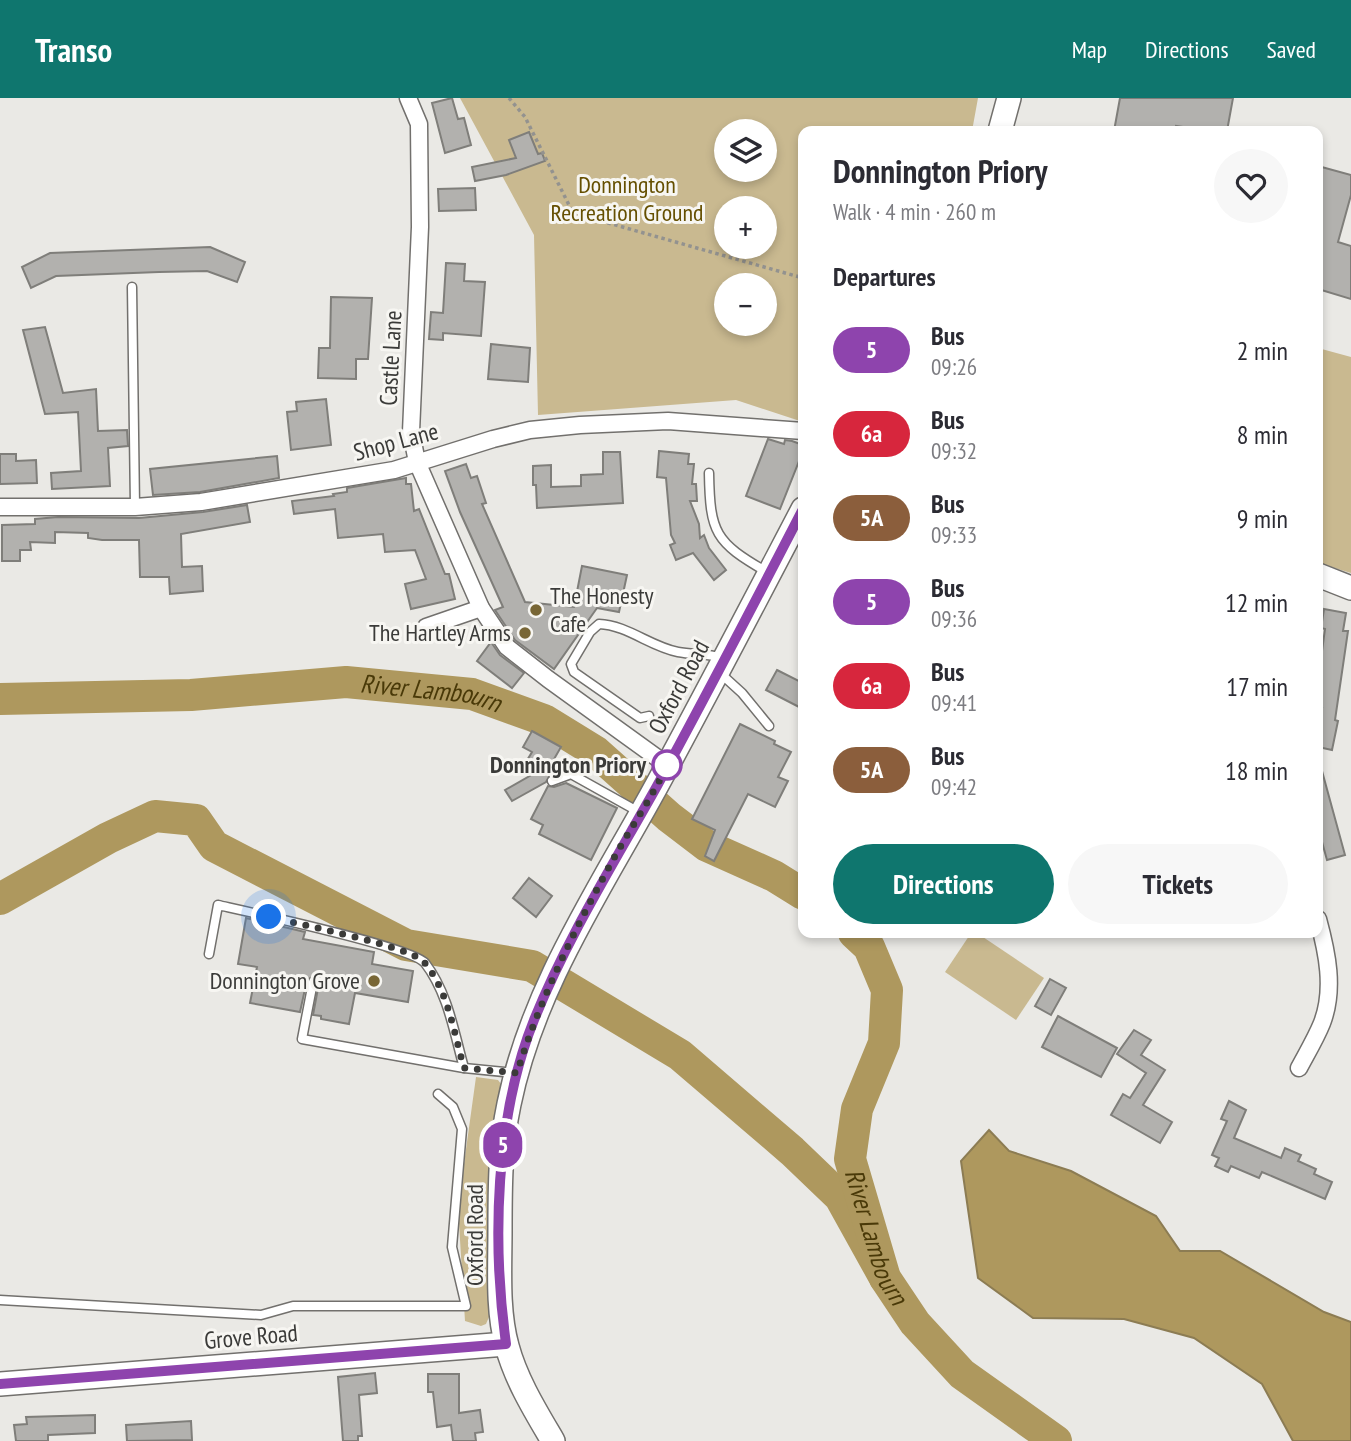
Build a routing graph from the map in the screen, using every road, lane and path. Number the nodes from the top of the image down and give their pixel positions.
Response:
1 (408, 98) edge
2 (509, 98) edge
3 (1009, 98) edge
4 (1001, 126) edge
5 (798, 277) edge
6 (132, 286) dead end
7 (798, 431) edge
8 (417, 462) junction
9 (709, 473) dead end
10 (0, 506) edge
11 (135, 507) junction
12 (798, 519) edge
13 (770, 573) junction
14 (1323, 577) edge
15 (1351, 588) edge
16 (481, 608) junction
17 (426, 627) dead end
18 (721, 665) junction
19 (649, 716) dead end
20 (769, 726) dead end
21 (662, 775) junction
22 (552, 781) dead end
23 (643, 809) junction
24 (1323, 938) edge
25 (209, 954) dead end
26 (313, 982) dead end
27 (464, 1068) junction
28 (1299, 1068) dead end
29 (517, 1073) junction
30 (438, 1094) dead end
31 (0, 1300) edge
32 (506, 1344) junction
33 (0, 1384) edge
34 (553, 1441) edge

1 - 8 street, Castle Lane
2 - 5 path
3 - 4 main road
6 - 11 lane
7 - 8 street, Shop Lane
8 - 11 street, Shop Lane
8 - 16 street, Castle Lane
9 - 13 lane
10 - 11 street, Shop Lane
12 - 13 main road, Oxford Road
13 - 18 main road, Oxford Road
14 - 15 main road
16 - 17 street
16 - 21 street, Castle Lane
18 - 19 lane
18 - 20 lane
18 - 21 main road, Oxford Road
21 - 23 main road, Oxford Road
22 - 23 lane
23 - 29 main road, Oxford Road
24 - 28 street
25 - 27 lane
26 - 27 lane
27 - 29 lane
29 - 32 main road, Oxford Road
30 - 31 lane
32 - 33 main road, Grove Road
32 - 34 main road, Oxford Road

